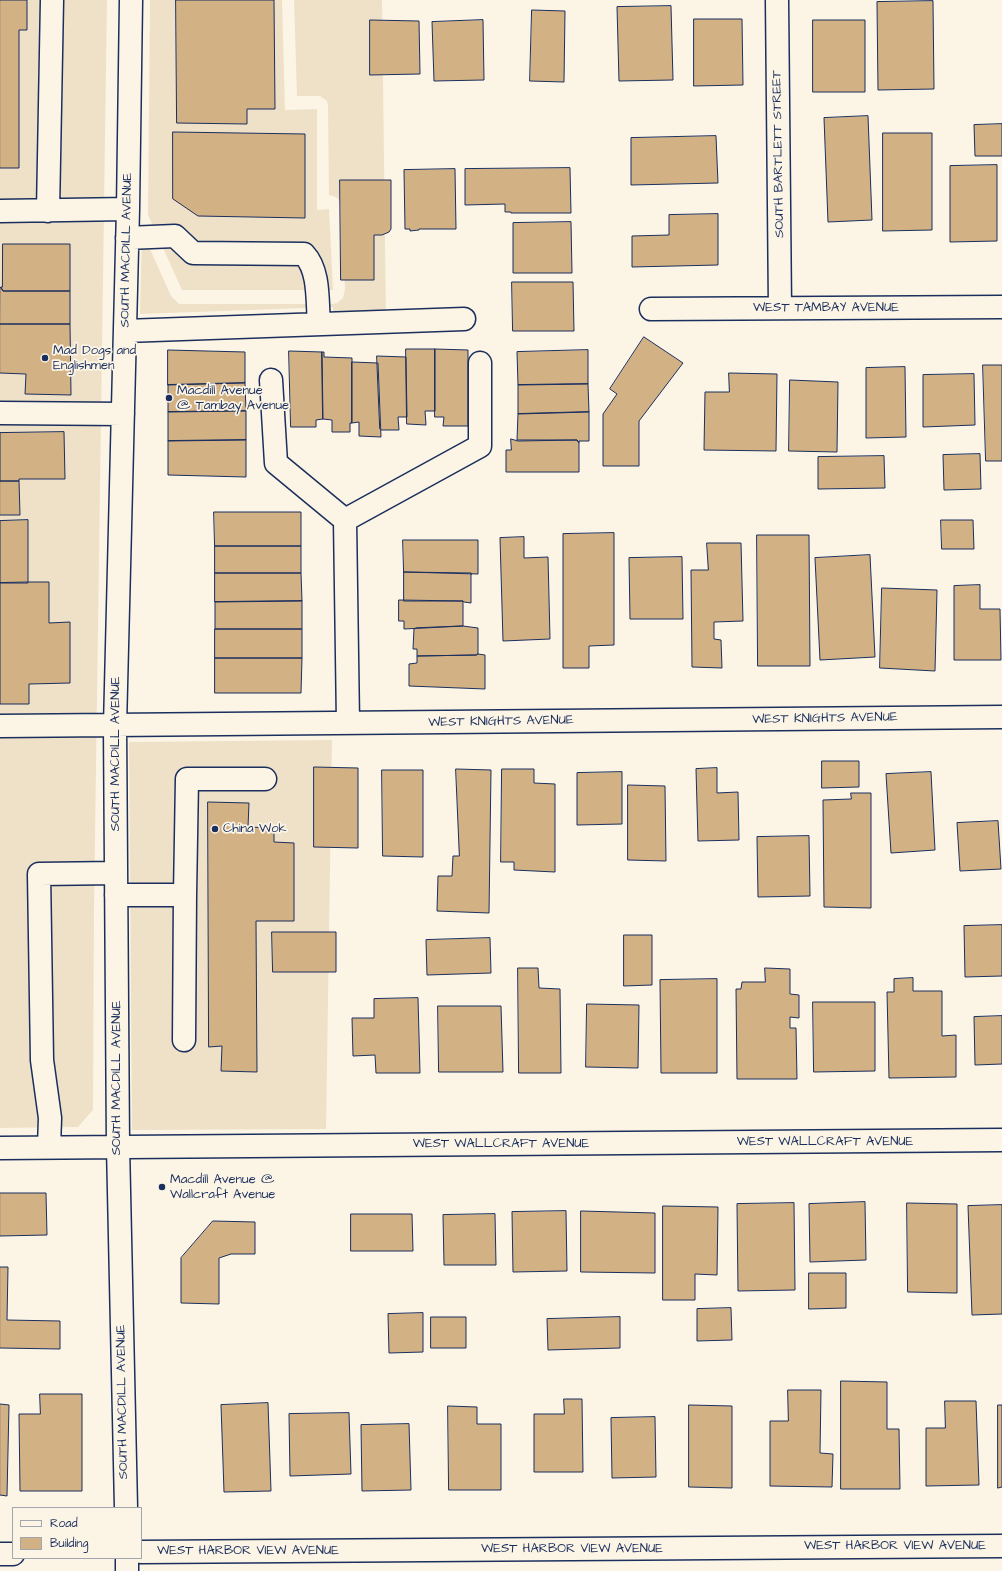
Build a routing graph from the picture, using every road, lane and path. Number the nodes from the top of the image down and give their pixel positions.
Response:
1 (52, 0) edge
2 (131, 0) edge
3 (777, 0) edge
4 (128, 209) junction
5 (48, 210) junction
6 (0, 211) edge
7 (127, 238) junction
8 (1002, 307) edge
9 (780, 308) junction
10 (650, 309) dead end
11 (464, 319) dead end
12 (319, 324) junction
13 (125, 331) junction
14 (480, 363) dead end
15 (271, 380) dead end
16 (0, 413) edge
17 (123, 414) junction
18 (345, 520) junction
19 (1002, 718) edge
20 (348, 724) junction
21 (0, 726) edge
22 (115, 726) junction
23 (265, 779) dead end
24 (116, 873) junction
25 (116, 895) junction
26 (185, 895) junction
27 (184, 1040) dead end
28 (1002, 1140) edge
29 (118, 1146) junction
30 (49, 1147) junction
31 (0, 1148) edge
32 (126, 1507) edge
33 (1002, 1546) edge
34 (142, 1552) edge
35 (0, 1554) edge
36 (12, 1554) edge
37 (127, 1559) edge
38 (127, 1571) edge

1 - 5 street
2 - 4 street, SOUTH MACDILL AVENUE
3 - 9 street, SOUTH BARTLETT STREET
4 - 5 street
4 - 7 street, SOUTH MACDILL AVENUE
5 - 6 street
7 - 12 street
7 - 13 street, SOUTH MACDILL AVENUE
8 - 9 street, WEST TAMBAY AVENUE
9 - 10 street, WEST TAMBAY AVENUE
11 - 12 street
12 - 13 street
13 - 17 street, SOUTH MACDILL AVENUE
14 - 18 street
15 - 18 street
16 - 17 street
17 - 22 street, SOUTH MACDILL AVENUE
18 - 20 street
19 - 20 street, WEST KNIGHTS AVENUE
20 - 22 street, WEST KNIGHTS AVENUE
21 - 22 street, WEST KNIGHTS AVENUE
22 - 24 street, SOUTH MACDILL AVENUE
23 - 26 street
24 - 25 street, SOUTH MACDILL AVENUE
24 - 30 street
25 - 26 street
25 - 29 street, SOUTH MACDILL AVENUE
26 - 27 street
28 - 29 street, WEST WALLCRAFT AVENUE
29 - 30 street, WEST WALLCRAFT AVENUE
29 - 32 street, SOUTH MACDILL AVENUE
30 - 31 street, WEST WALLCRAFT AVENUE
33 - 34 street, WEST HARBOR VIEW AVENUE
35 - 36 street
37 - 38 street

